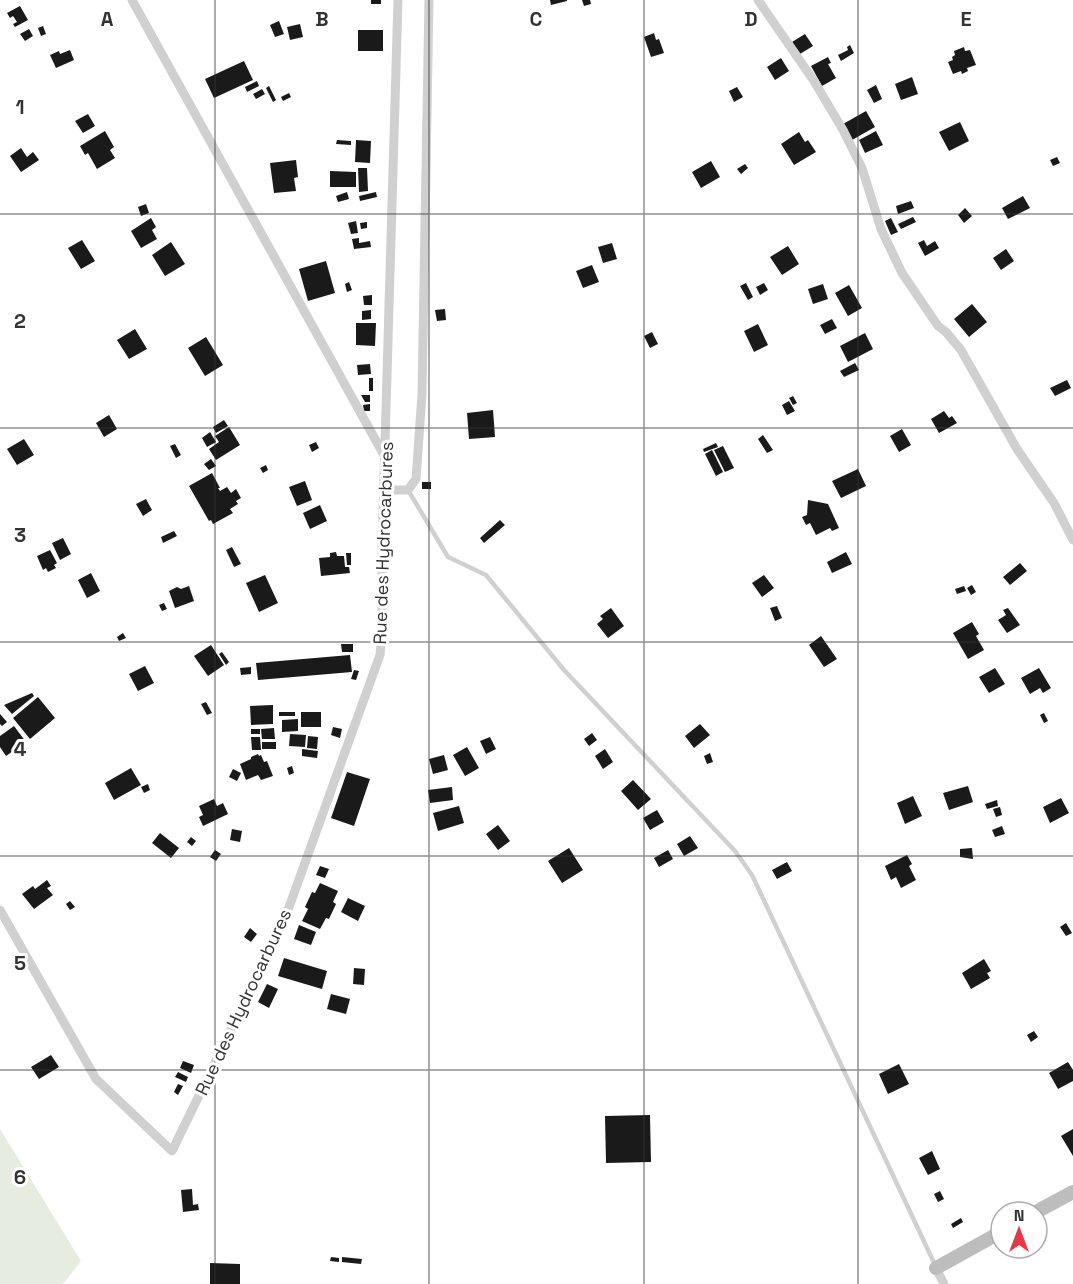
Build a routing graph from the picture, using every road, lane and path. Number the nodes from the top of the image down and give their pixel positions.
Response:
1 (132, 0) edge
2 (398, 0) edge
3 (429, 0) edge
4 (758, 0) edge
5 (385, 457) junction
6 (384, 486) junction
7 (408, 490) junction
8 (1073, 540) edge
9 (0, 910) edge
10 (1073, 1192) edge
11 (1049, 1205) edge
12 (989, 1239) edge
13 (936, 1269) junction
14 (944, 1284) edge

1 - 5 street
2 - 5 street, Rue des Hydrocarbures
3 - 7 street
4 - 8 street
5 - 6 street, Rue des Hydrocarbures
6 - 7 street
6 - 9 street, Rue des Hydrocarbures
7 - 13 lane
10 - 11 street
12 - 13 street
13 - 14 street

